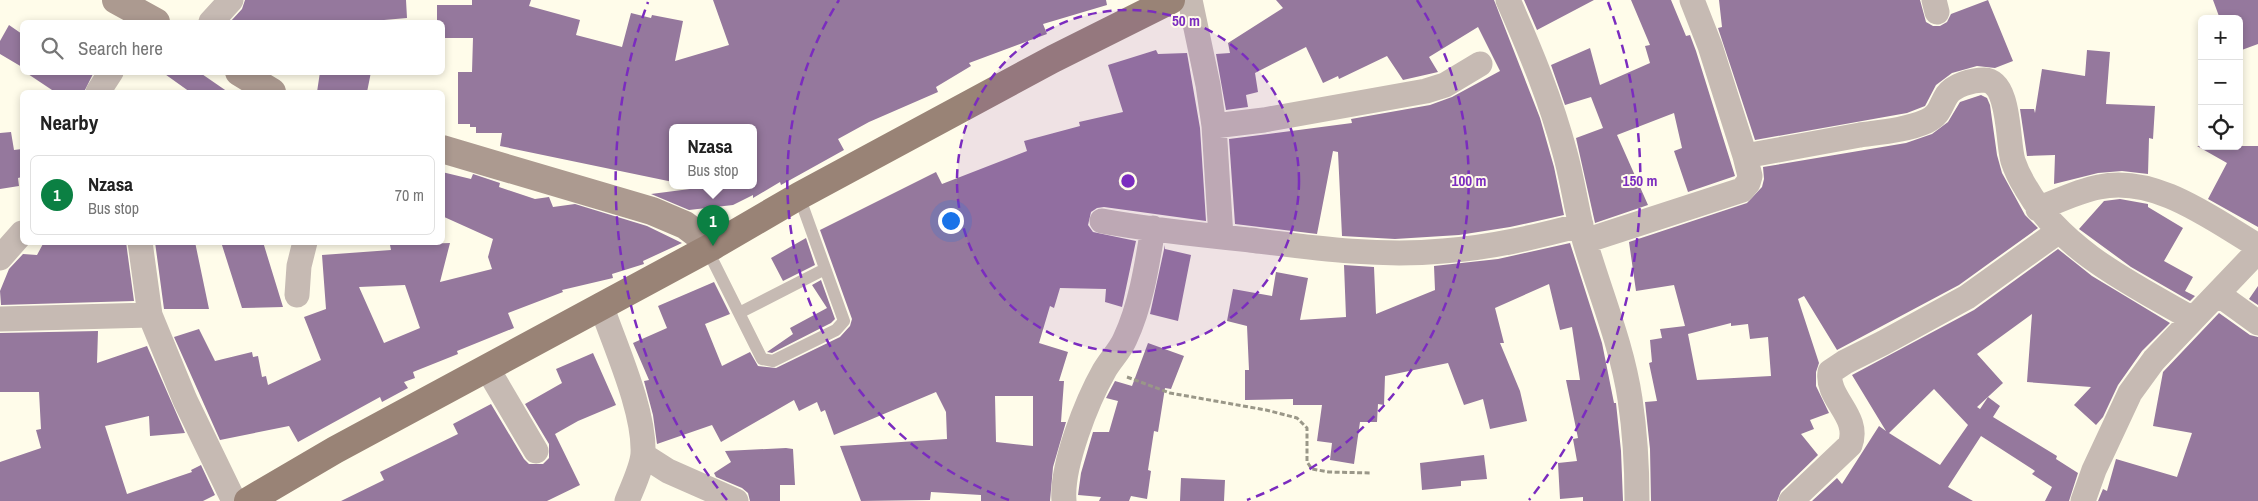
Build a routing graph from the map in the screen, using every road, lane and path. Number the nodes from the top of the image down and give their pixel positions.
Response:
1 (116, 0) edge
2 (232, 0) edge
3 (1171, 0) edge
4 (1190, 0) edge
5 (1508, 0) edge
6 (1692, 0) edge
7 (147, 20) edge
8 (213, 20) edge
9 (1480, 64) dead end
10 (109, 75) edge
11 (99, 90) edge
12 (1214, 126) junction
13 (445, 150) edge
14 (1745, 156) junction
15 (799, 196) junction
16 (2038, 209) junction
17 (1102, 221) dead end
18 (1153, 228) junction
19 (2059, 231) junction
20 (1583, 233) junction
21 (20, 235) edge
22 (1220, 237) junction
23 (140, 245) edge
24 (304, 245) edge
25 (2258, 246) edge
26 (710, 248) junction
27 (2258, 251) edge
28 (0, 258) edge
29 (825, 269) junction
30 (2218, 294) junction
31 (297, 295) dead end
32 (601, 305) junction
33 (739, 313) junction
34 (150, 315) junction
35 (0, 319) edge
36 (2193, 319) junction
37 (2258, 323) edge
38 (487, 368) junction
39 (1105, 369) junction
40 (536, 451) dead end
41 (643, 455) junction
42 (1372, 473) dead end
43 (234, 501) edge
44 (248, 501) edge
45 (626, 501) edge
46 (736, 501) edge
47 (1064, 501) edge
48 (1637, 501) edge
49 (1791, 501) edge
50 (2083, 501) edge

1 - 7 main road
2 - 8 street
3 - 15 main road
4 - 12 street
5 - 20 street
6 - 14 street
9 - 12 street
10 - 11 street
12 - 22 street
13 - 26 main road
14 - 16 street
14 - 20 street
15 - 26 main road
15 - 29 lane
16 - 19 street
16 - 25 street
17 - 18 street
18 - 22 street
18 - 39 street
19 - 36 street
19 - 49 street
20 - 22 street
20 - 48 street
21 - 28 street
23 - 34 street
24 - 31 street
26 - 32 main road
26 - 33 lane
27 - 30 street
29 - 33 lane
29 - 33 lane
30 - 36 street
30 - 37 street
32 - 38 main road
32 - 41 street
34 - 35 street
34 - 43 street
36 - 50 street
38 - 40 street
38 - 44 main road
39 - 42 path
39 - 47 street
41 - 45 street
41 - 46 street

